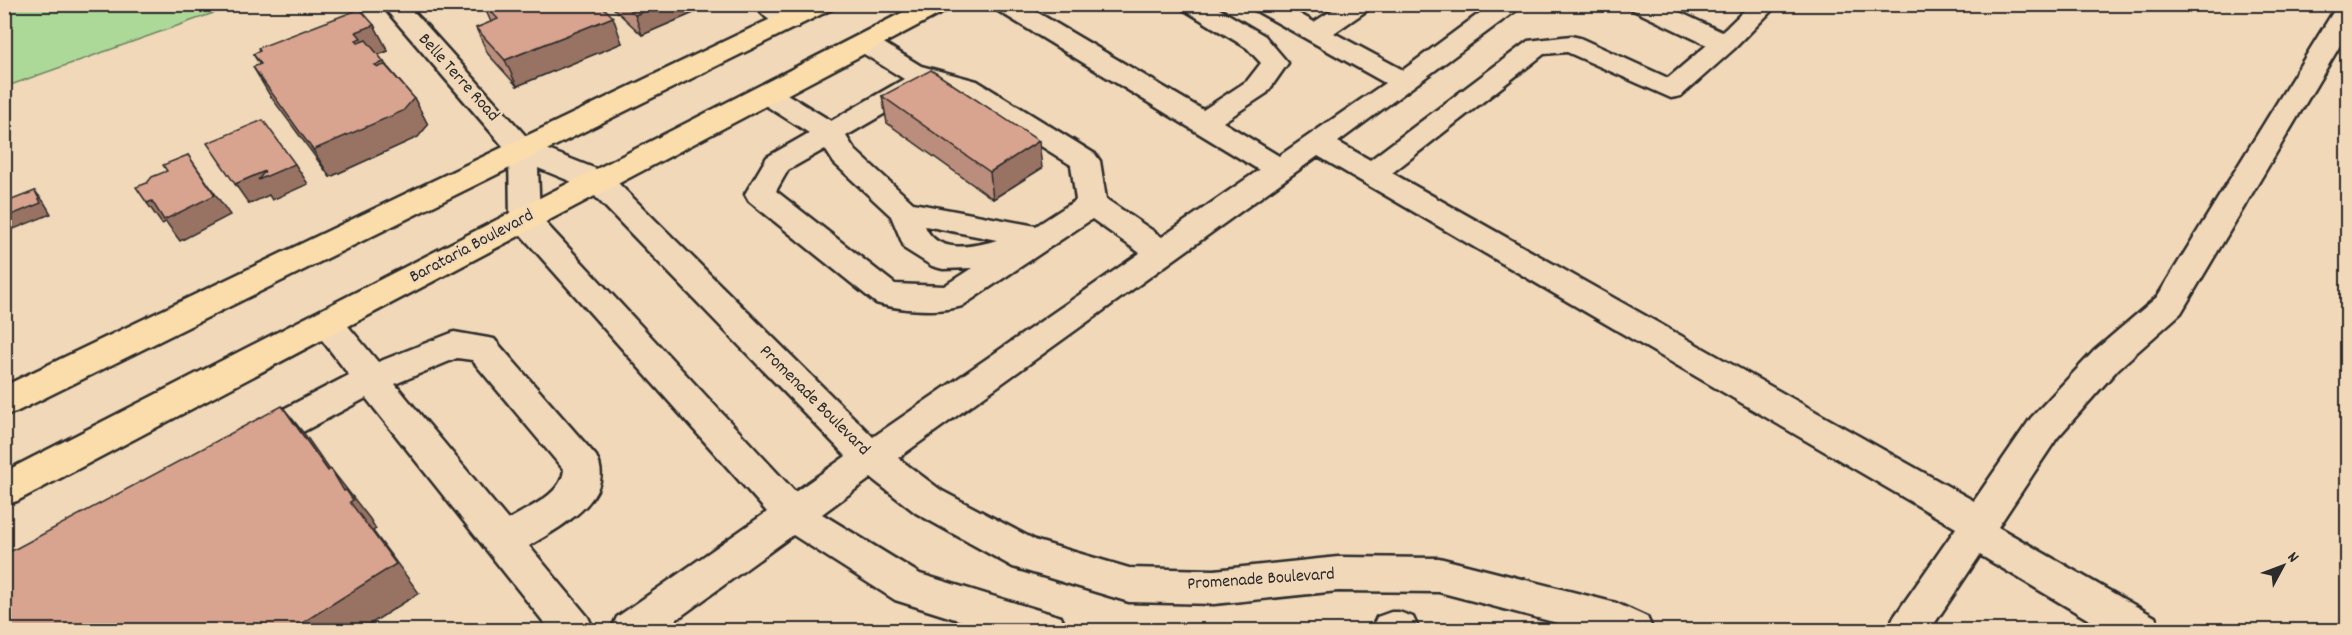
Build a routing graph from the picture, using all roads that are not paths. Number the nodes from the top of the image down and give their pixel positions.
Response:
1 (393, 4) edge
2 (823, 4) edge
3 (940, 4) edge
4 (1004, 4) edge
5 (1192, 4) edge
6 (1262, 4) edge
7 (1360, 4) edge
8 (1509, 4) edge
9 (1640, 4) edge
10 (1766, 4) edge
11 (2348, 9) edge
12 (778, 13) edge
13 (1315, 33) junction
14 (1725, 42) junction
15 (865, 43) junction
16 (929, 77) junction
17 (1404, 82) junction
18 (767, 94) junction
19 (1203, 123) junction
20 (830, 133) junction
21 (1317, 143) junction
22 (523, 151) junction
23 (1280, 169) junction
24 (1371, 174) junction
25 (598, 181) junction
26 (1092, 204) junction
27 (525, 220) junction
28 (1040, 238) junction
29 (1162, 253) junction
30 (326, 323) junction
31 (372, 379) junction
32 (4, 402) edge
33 (225, 456) edge
34 (871, 458) junction
35 (4, 490) edge
36 (794, 515) junction
37 (1977, 528) junction
38 (504, 542) junction
39 (574, 630) edge
40 (631, 630) edge
41 (1047, 630) edge
42 (1391, 630) edge
43 (1399, 630) edge
44 (1633, 630) edge
45 (1908, 630) edge
46 (2140, 630) edge

1 - 22 street, Belle Terre Road
2 - 12 main road
3 - 15 main road, Barataria Boulevard
4 - 19 street
5 - 19 street
6 - 13 street
7 - 13 street
8 - 17 street
9 - 14 street
10 - 14 street
11 - 37 street
12 - 22 main road
13 - 17 street
14 - 24 street
15 - 16 street
15 - 18 main road, Barataria Boulevard
16 - 20 street
16 - 26 street
17 - 21 street
18 - 20 street
18 - 25 main road, Barataria Boulevard
19 - 23 street
20 - 28 street
20 - 28 street
21 - 23 street
21 - 24 street
22 - 25 street
22 - 27 street
22 - 32 main road
23 - 29 street
24 - 37 street
25 - 27 main road, Barataria Boulevard
25 - 34 street, Promenade Boulevard
26 - 28 street
26 - 29 street
27 - 30 main road, Barataria Boulevard
27 - 36 street
29 - 34 street
30 - 31 street
30 - 35 main road, Barataria Boulevard
31 - 33 street
31 - 38 street
31 - 38 street
34 - 36 street
34 - 44 street, Promenade Boulevard
36 - 40 street
36 - 41 street
37 - 45 street
37 - 46 street
38 - 39 street
42 - 43 street

